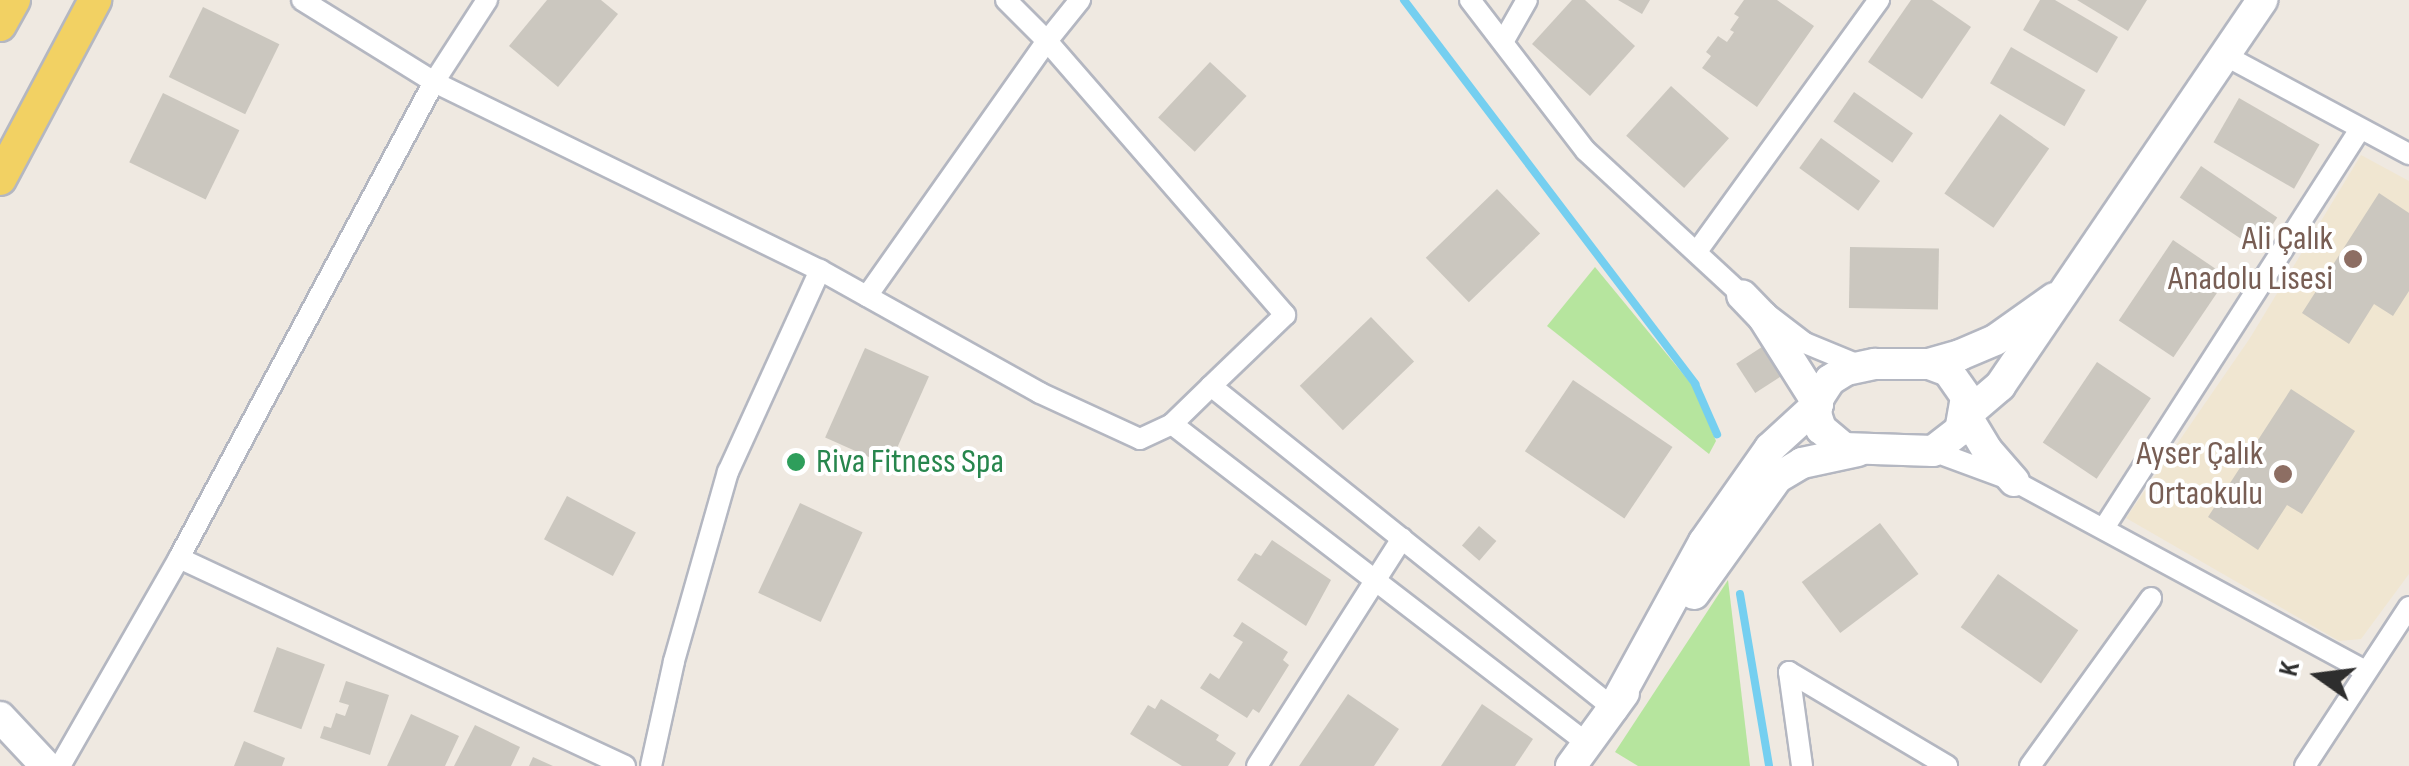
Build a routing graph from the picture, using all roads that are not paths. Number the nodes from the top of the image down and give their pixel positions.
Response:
1 (14, 0) edge
2 (95, 0) edge
3 (302, 0) edge
4 (487, 0) edge
5 (1006, 0) edge
6 (1080, 0) edge
7 (1470, 0) edge
8 (1528, 0) edge
9 (1879, 0) edge
10 (2262, 0) edge
11 (0, 25) edge
12 (1047, 41) junction
13 (1504, 42) junction
14 (2226, 56) junction
15 (434, 82) junction
16 (2360, 129) junction
17 (2409, 154) edge
18 (0, 179) edge
19 (1698, 250) junction
20 (820, 270) junction
21 (2066, 293) junction
22 (1742, 294) junction
23 (867, 296) junction
24 (1929, 364) junction
25 (1864, 367) junction
26 (1211, 386) junction
27 (1818, 404) junction
28 (1966, 415) junction
29 (1172, 424) junction
30 (1861, 450) junction
31 (1934, 451) junction
32 (2014, 481) junction
33 (2104, 528) junction
34 (1402, 538) junction
35 (179, 558) junction
36 (1375, 579) junction
37 (2151, 598) dead end
38 (2409, 607) edge
39 (2364, 670) junction
40 (1613, 708) junction
41 (0, 717) edge
42 (1582, 758) edge
43 (46, 766) edge
44 (60, 766) edge
45 (624, 766) edge
46 (651, 766) edge
47 (1256, 766) edge
48 (1802, 766) edge
49 (1947, 766) edge
50 (2030, 766) edge
51 (2305, 766) edge

1 - 11 main road
2 - 18 main road
3 - 15 street
4 - 15 street
5 - 12 street
6 - 12 street
7 - 13 street
8 - 13 street
9 - 19 street
10 - 14 street
12 - 23 street
12 - 26 street
13 - 19 street
14 - 16 street
14 - 21 street
15 - 20 street
15 - 35 street
16 - 17 street
16 - 33 street
19 - 22 street
20 - 23 street
20 - 46 street
21 - 24 street
21 - 28 street
22 - 25 street
22 - 27 street
23 - 29 street
24 - 25 street
24 - 28 street
25 - 27 street
26 - 29 street
26 - 34 street
27 - 30 street
27 - 40 street
28 - 31 street
28 - 32 street
29 - 36 street
30 - 31 street
30 - 40 street
31 - 32 street
32 - 33 street
33 - 39 street
34 - 36 street
34 - 40 street
35 - 44 street
35 - 45 street
36 - 42 street
36 - 47 street
37 - 50 street
38 - 39 street
39 - 51 street
40 - 42 street
41 - 43 street
48 - 49 street

